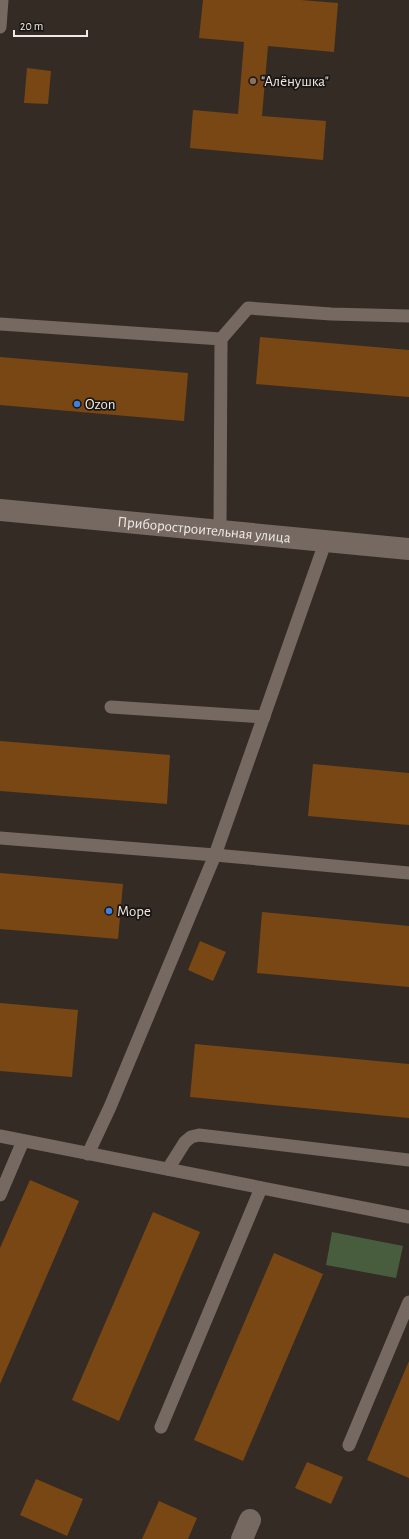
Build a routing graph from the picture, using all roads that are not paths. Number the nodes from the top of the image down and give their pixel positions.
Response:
1 (2, 0) edge
2 (0, 27) edge
3 (409, 316) edge
4 (0, 324) edge
5 (221, 339) junction
6 (0, 510) edge
7 (220, 530) junction
8 (326, 540) junction
9 (409, 548) edge
10 (111, 707) dead end
11 (264, 717) junction
12 (0, 838) edge
13 (215, 855) junction
14 (409, 873) edge
15 (0, 1136) edge
16 (23, 1141) junction
17 (88, 1154) junction
18 (409, 1160) edge
19 (168, 1169) junction
20 (261, 1188) junction
21 (0, 1195) edge
22 (409, 1217) edge
23 (409, 1302) edge
24 (161, 1427) dead end
25 (349, 1445) dead end

1 - 2 lane
3 - 5 lane
4 - 5 lane
5 - 7 lane
6 - 7 main road, Приборостроительная улица
7 - 8 main road, Приборостроительная улица
8 - 9 main road, Приборостроительная улица
8 - 11 lane
10 - 11 lane
11 - 13 lane
12 - 13 lane
13 - 14 lane
13 - 17 lane
15 - 16 lane
16 - 17 lane
16 - 21 lane
17 - 19 lane
18 - 19 lane
19 - 20 lane
20 - 22 lane
20 - 24 lane
23 - 25 lane

